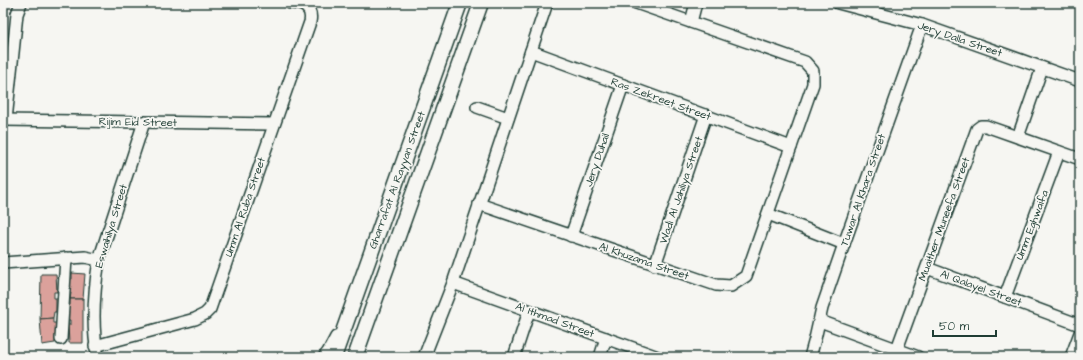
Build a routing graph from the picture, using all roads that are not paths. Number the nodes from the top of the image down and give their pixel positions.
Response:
1 (21, 3) edge
2 (290, 3) edge
3 (460, 3) edge
4 (481, 3) edge
5 (547, 3) edge
6 (636, 3) edge
7 (696, 3) edge
8 (838, 3) edge
9 (691, 22) junction
10 (922, 25) junction
11 (531, 51) junction
12 (1042, 68) junction
13 (1080, 81) edge
14 (623, 85) junction
15 (477, 107) dead end
16 (706, 115) junction
17 (508, 118) junction
18 (5, 120) edge
19 (144, 122) junction
20 (274, 124) junction
21 (1018, 137) junction
22 (791, 147) junction
23 (1059, 152) junction
24 (1080, 159) edge
25 (479, 204) junction
26 (768, 214) junction
27 (571, 236) junction
28 (844, 244) junction
29 (66, 258) junction
30 (99, 260) junction
31 (3, 262) edge
32 (655, 265) junction
33 (927, 268) junction
34 (453, 283) junction
35 (1005, 297) junction
36 (529, 311) junction
37 (820, 321) junction
38 (1080, 325) edge
39 (343, 332) junction
40 (1080, 333) edge
41 (606, 338) junction
42 (61, 339) dead end
43 (897, 349) junction
44 (96, 352) edge
45 (324, 357) edge
46 (334, 357) edge
47 (355, 357) edge
48 (424, 357) edge
49 (514, 357) edge
50 (600, 357) edge
51 (658, 357) edge
52 (810, 357) edge
53 (918, 357) edge
54 (1071, 357) edge

1 - 18 street
2 - 20 street, Umm Al Ruba Street
3 - 39 main road, Gharrafat Al Rayyan Street
4 - 47 main road, Gharrafat Al Rayyan Street
5 - 11 street
6 - 9 street, Al Khuzama Street
7 - 9 street
8 - 10 street, Jery Dalla Street
9 - 22 street, Al Khuzama Street
10 - 12 street, Jery Dalla Street
10 - 28 street, Tuwar Al Khara Street
11 - 14 street, Ras Zekreet Street
11 - 17 street
12 - 13 street, Jery Dalla Street
12 - 21 street
14 - 16 street, Ras Zekreet Street
14 - 27 street, Jery Duhail
15 - 17 street
16 - 22 street, Ras Zekreet Street
16 - 32 street, Wadi Al Jahiliya Street
17 - 25 street
18 - 19 street, Rijim Eid Street
19 - 20 street, Rijim Eid Street
19 - 30 street, Eswaihilya Street
20 - 44 street, Umm Al Ruba Street
21 - 23 street, Muaither Muneefa Street
21 - 33 street, Muaither Muneefa Street
22 - 26 street, Al Khuzama Street
23 - 24 street, Muaither Muneefa Street
23 - 35 street, Umm Eghwaifa
25 - 27 street, Al Khuzama Street
25 - 34 street
26 - 28 street
26 - 32 street, Al Khuzama Street
27 - 32 street, Al Khuzama Street
28 - 37 street, Tuwar Al Khara Street
29 - 30 street
29 - 31 street
29 - 42 street
30 - 44 street, Eswaihilya Street
33 - 35 street, Al Qalayel Street
33 - 43 street, Muaither Muneefa Street
34 - 36 street, Al Ithmad Street
34 - 48 street
35 - 38 street, Al Qalayel Street
36 - 41 street, Al Ithmad Street
36 - 49 street
37 - 43 street
37 - 52 street, Tuwar Al Khara Street
39 - 45 street
39 - 46 main road, Gharrafat Al Rayyan Street
40 - 54 street
41 - 50 street
41 - 51 street, Al Ithmad Street
43 - 53 street

